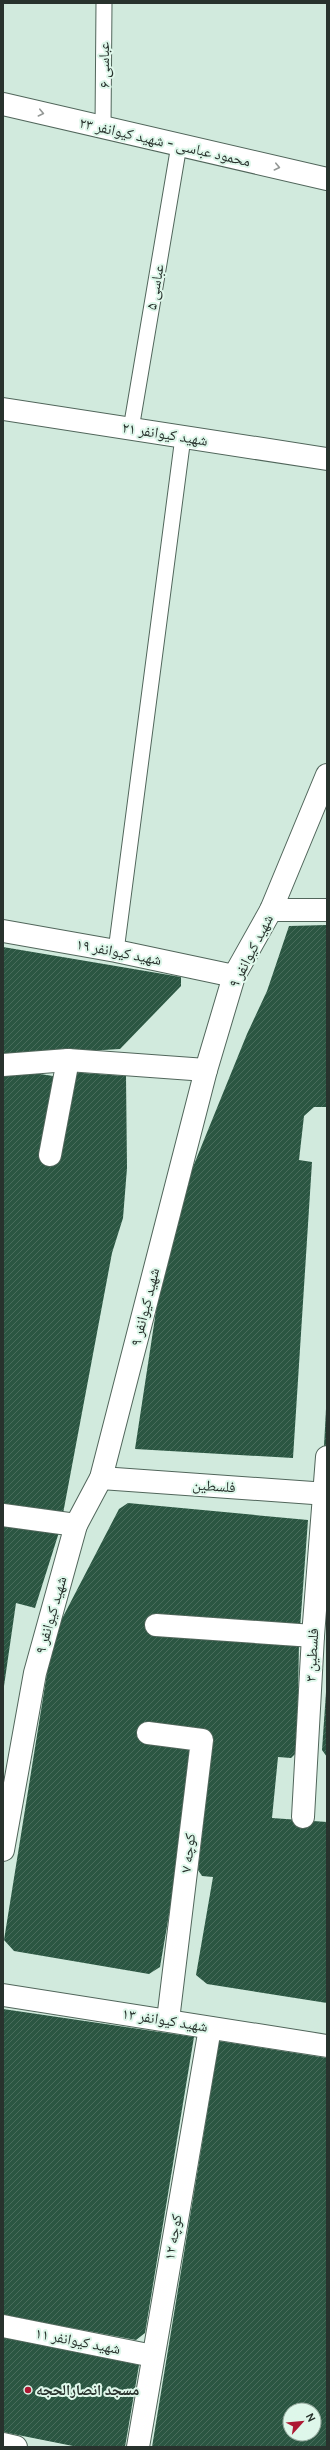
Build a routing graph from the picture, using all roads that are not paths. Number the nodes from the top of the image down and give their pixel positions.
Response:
1 (104, 3) edge
2 (3, 104) edge
3 (103, 127) junction
4 (179, 145) junction
5 (327, 179) edge
6 (3, 409) edge
7 (131, 429) junction
8 (183, 437) junction
9 (327, 459) edge
10 (327, 775) edge
11 (271, 910) junction
12 (327, 910) edge
13 (3, 931) edge
14 (116, 951) junction
15 (234, 976) junction
16 (68, 1060) junction
17 (3, 1065) edge
18 (206, 1070) junction
19 (50, 1155) dead end
20 (327, 1457) edge
21 (101, 1478) junction
22 (326, 1494) edge
23 (3, 1516) edge
24 (76, 1526) junction
25 (156, 1625) dead end
26 (313, 1636) junction
27 (148, 1733) dead end
28 (303, 1817) dead end
29 (3, 1850) edge
30 (3, 1994) edge
31 (168, 2020) junction
32 (210, 2028) junction
33 (327, 2046) edge
34 (3, 2326) edge
35 (153, 2356) junction
36 (3, 2444) edge
37 (16, 2447) edge
38 (138, 2447) edge

1 - 3 lane, عباسی ۶
2 -> 3 street, محمود عباسی - شهید کیوانفر ۲۳
3 - 4 street, محمود عباسی - شهید کیوانفر ۲۳
4 -> 5 street, محمود عباسی - شهید کیوانفر ۲۳
4 - 7 lane, عباسی ۵
6 - 7 street, شهید کیوانفر ۲۱
7 - 8 street, شهید کیوانفر ۲۱
8 - 9 street, شهید کیوانفر ۲۱
8 - 14 lane
10 - 11 street, شهید کیوانفر ۹
11 - 12 street
11 - 15 street, شهید کیوانفر ۹
13 - 14 street, شهید کیوانفر ۱۹
14 - 15 street, شهید کیوانفر ۱۹
15 - 18 street, شهید کیوانفر ۹
16 - 17 street
16 - 18 street
16 - 19 street
18 - 21 street, شهید کیوانفر ۹
20 - 22 street, فلسطین ۳
21 - 22 street, فلسطین
21 - 24 street, شهید کیوانفر ۹
22 - 26 street, فلسطین ۳
23 - 24 street
24 - 29 street, شهید کیوانفر ۹
25 - 26 street
26 - 28 street, فلسطین ۳
27 - 31 street, کوچه ۷
30 - 31 street, شهید کیوانفر ۱۳
31 - 32 street, شهید کیوانفر ۱۳
32 - 33 street, شهید کیوانفر ۱۳
32 - 35 street, کوچه ۱۲
34 - 35 street, شهید کیوانفر ۱۱
35 - 38 street, کوچه ۱۲
36 - 37 street

